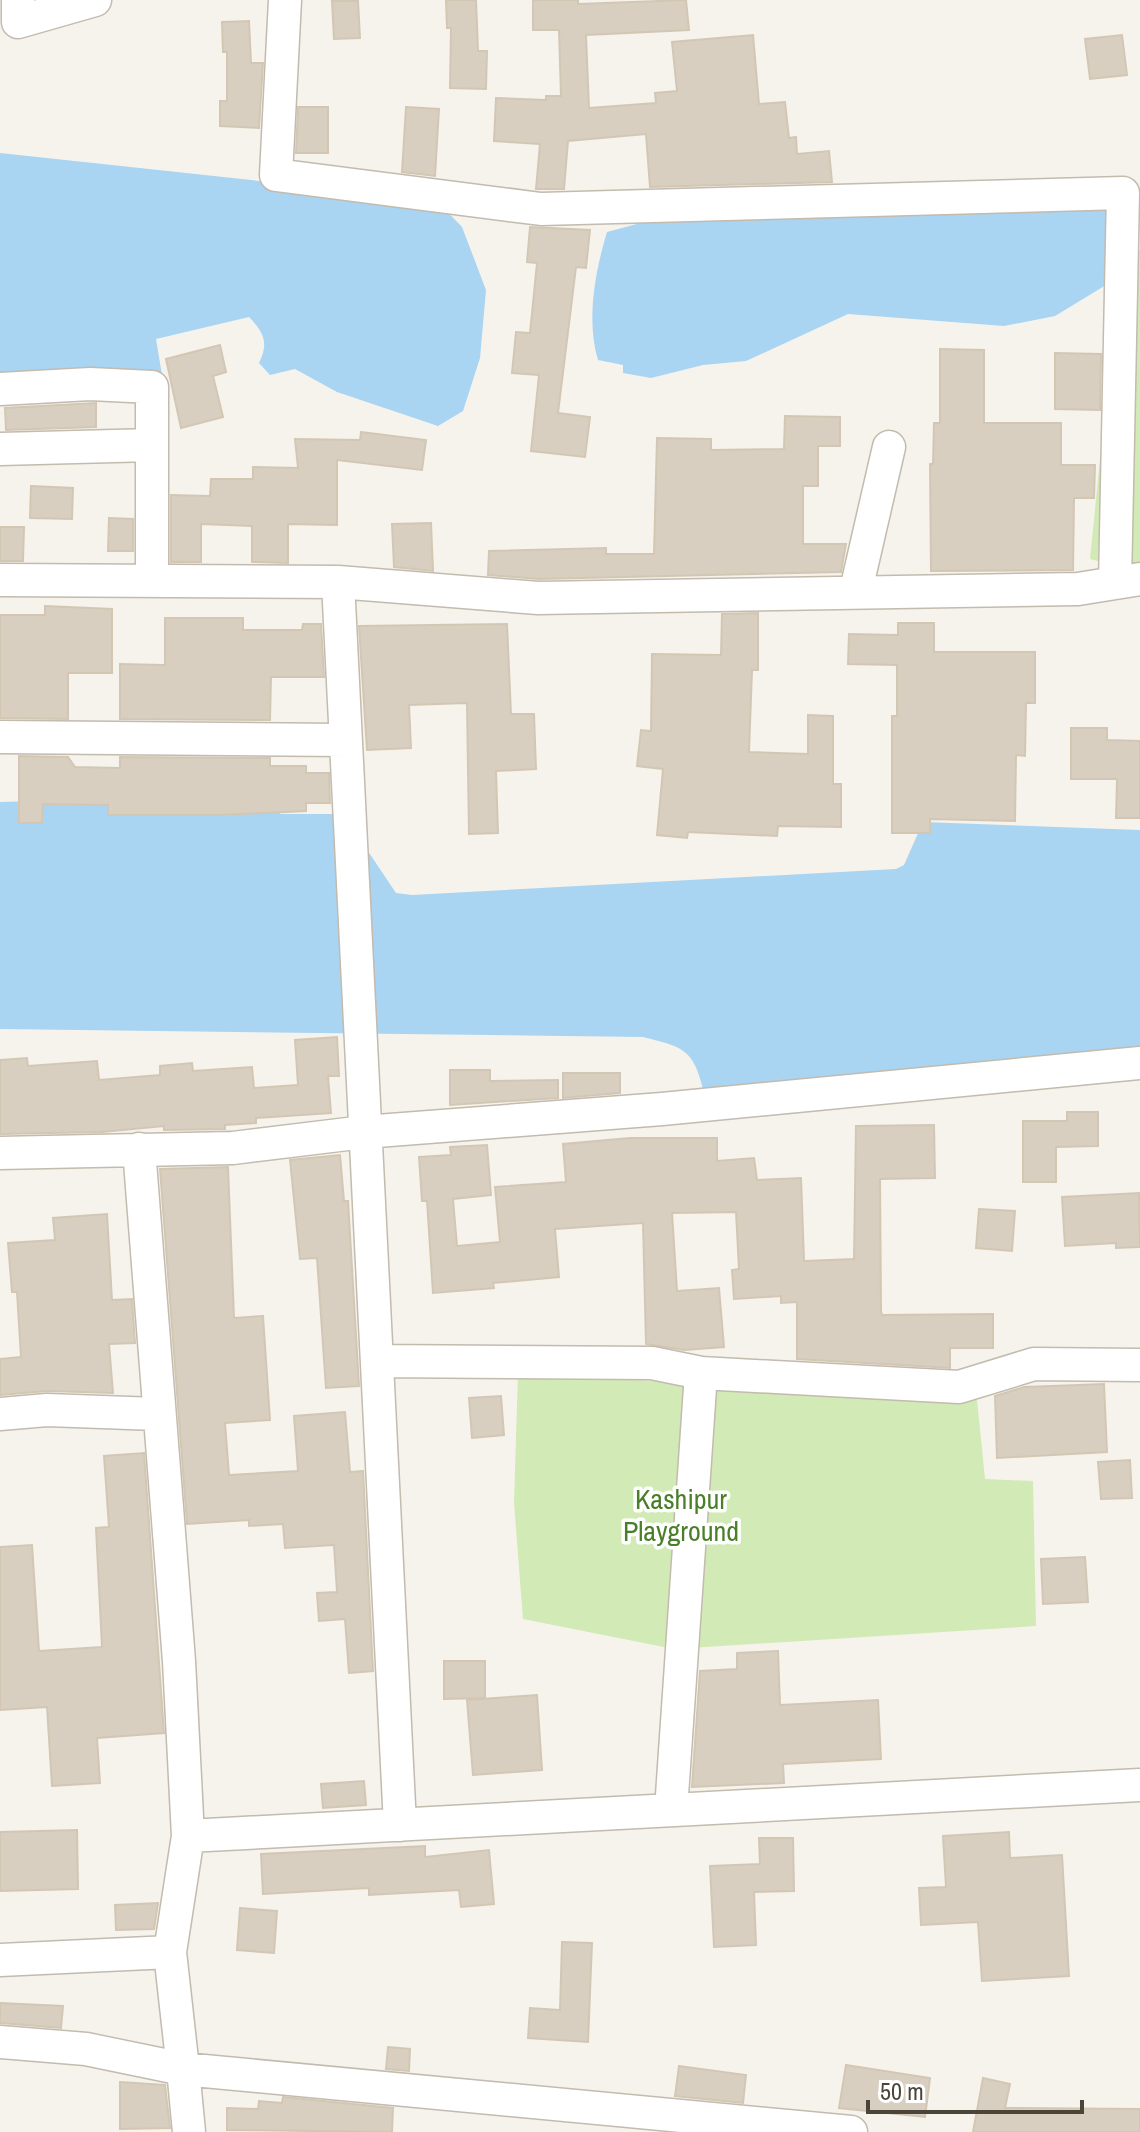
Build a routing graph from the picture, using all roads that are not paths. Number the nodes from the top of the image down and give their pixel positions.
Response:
1 (18, 0) edge
2 (95, 0) edge
3 (285, 0) edge
4 (0, 389) edge
5 (152, 445) junction
6 (889, 447) dead end
7 (0, 449) edge
8 (152, 579) junction
9 (0, 580) edge
10 (1127, 581) edge
11 (338, 582) junction
12 (856, 590) junction
13 (0, 737) edge
14 (345, 740) junction
15 (1140, 1063) edge
16 (364, 1132) junction
17 (139, 1149) junction
18 (0, 1153) edge
19 (377, 1361) junction
20 (1140, 1365) edge
21 (701, 1373) junction
22 (0, 1414) edge
23 (157, 1414) junction
24 (1140, 1785) edge
25 (671, 1810) junction
26 (400, 1825) junction
27 (188, 1836) junction
28 (170, 1952) junction
29 (0, 1960) edge
30 (0, 2042) edge
31 (183, 2069) junction
32 (189, 2132) edge
33 (851, 2132) edge

1 - 2 street
3 - 10 street
4 - 5 street
5 - 7 street
5 - 8 street
6 - 12 street
8 - 9 street
8 - 11 street
10 - 12 street
11 - 12 street
11 - 14 street
13 - 14 street
14 - 16 street
15 - 16 street
16 - 17 street
16 - 19 street
17 - 18 street
17 - 23 street
19 - 21 street
19 - 26 street
20 - 21 street
21 - 25 street
22 - 23 street
23 - 27 street
24 - 25 street
25 - 26 street
26 - 27 street
27 - 28 street
28 - 29 street
28 - 31 street
30 - 31 street
31 - 32 street
31 - 33 street

